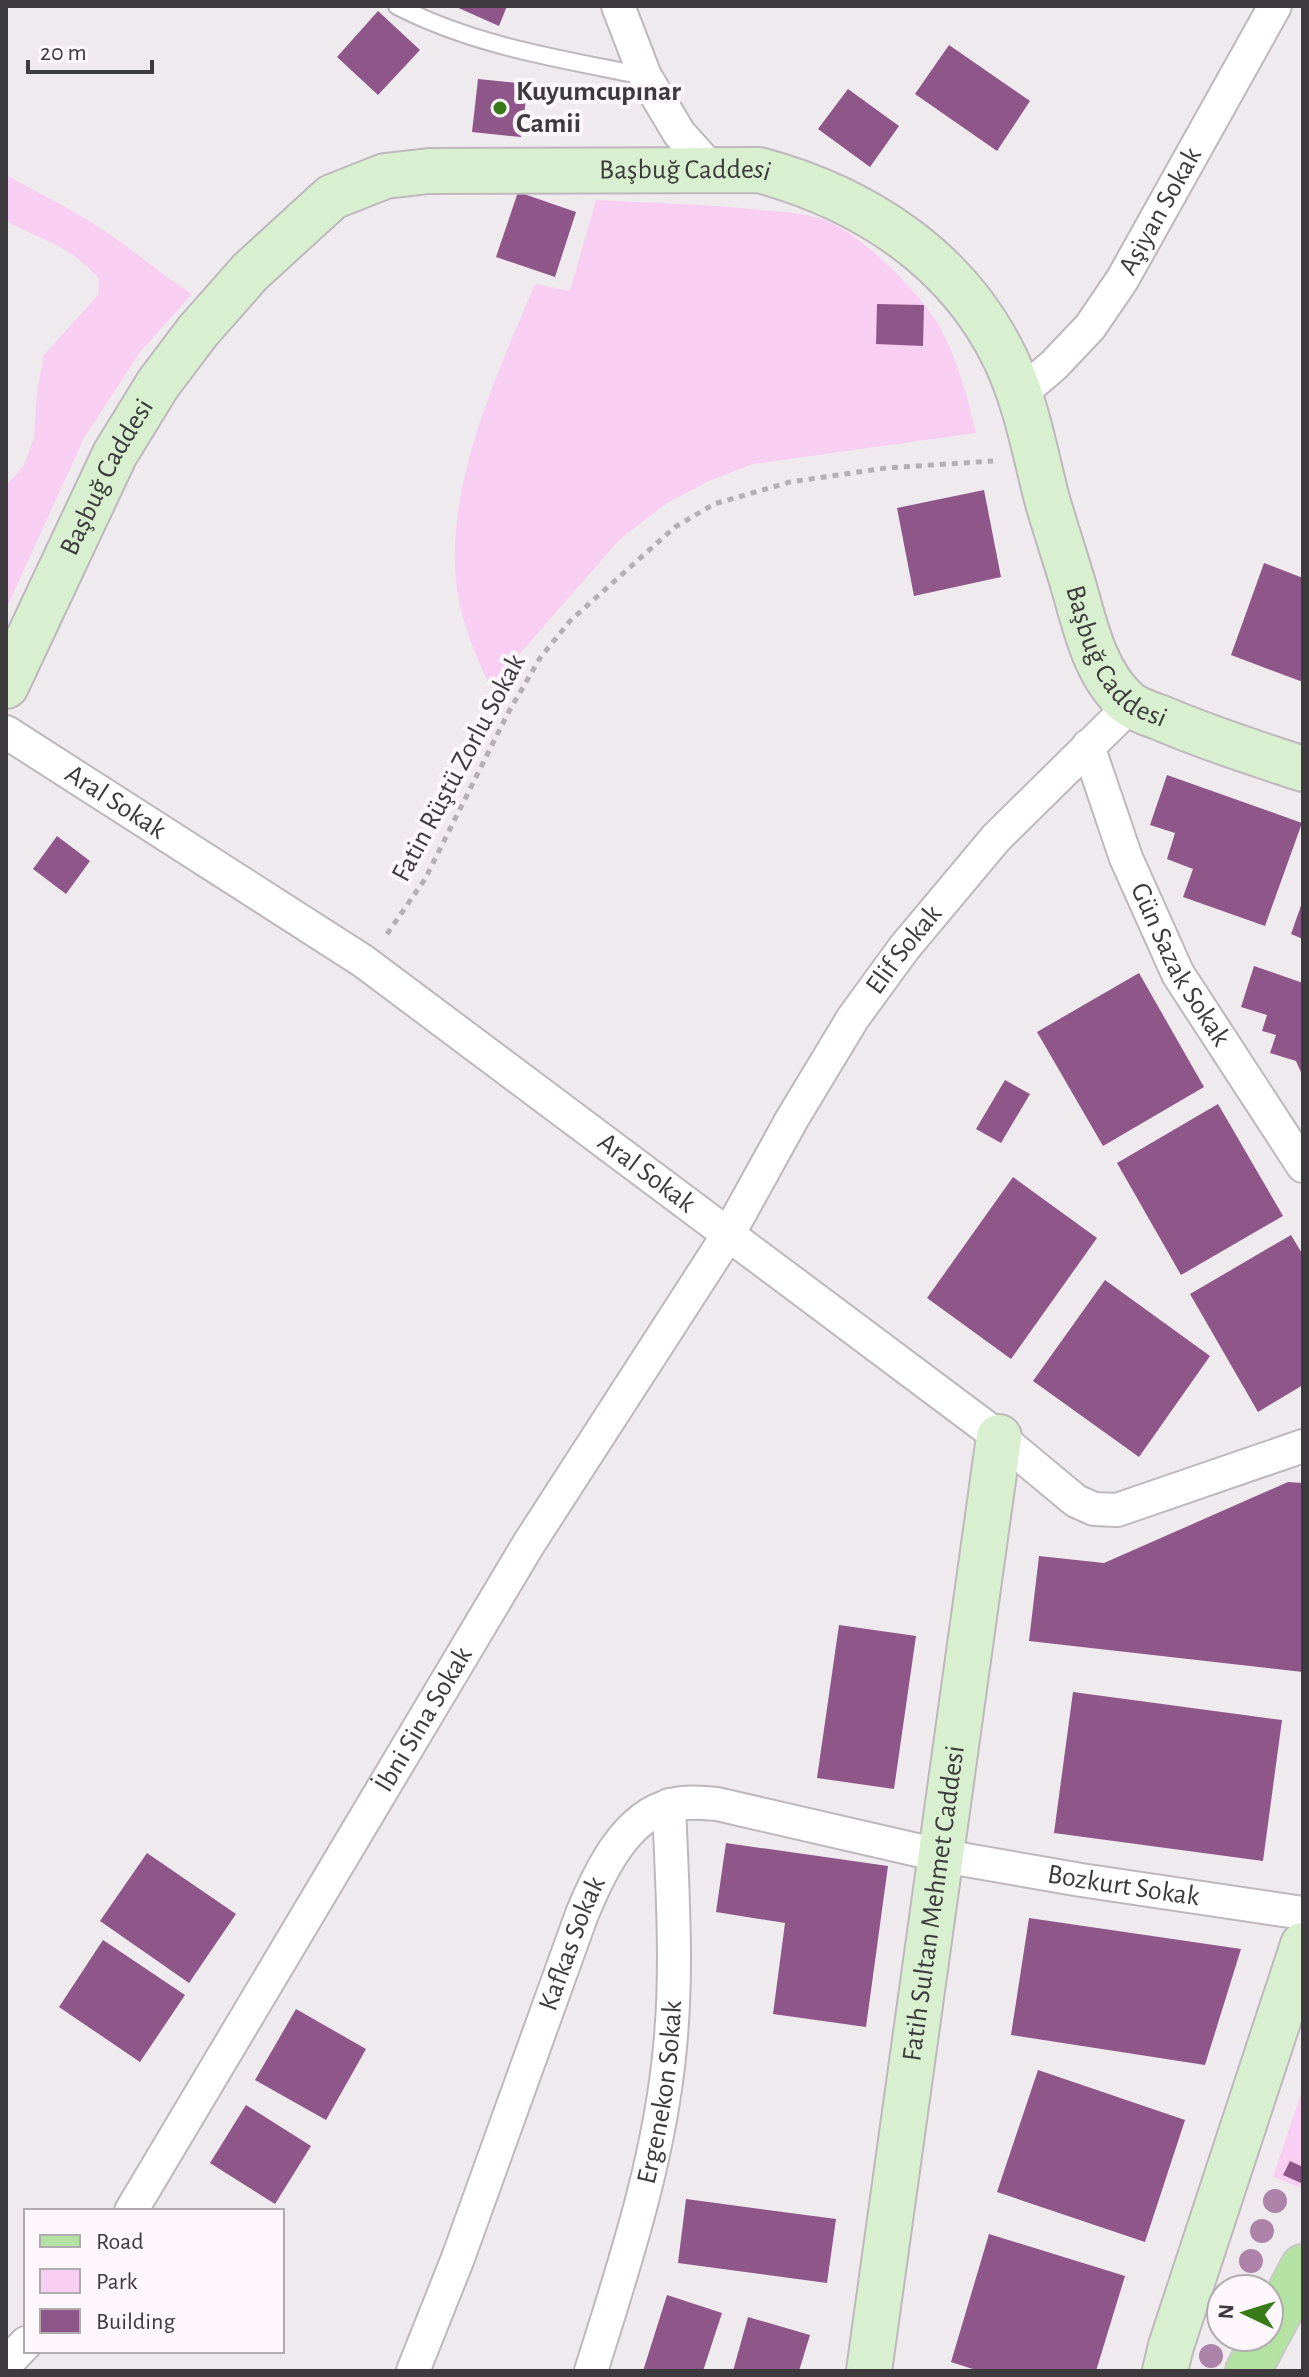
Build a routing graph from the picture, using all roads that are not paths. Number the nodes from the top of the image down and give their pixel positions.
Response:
1 (397, 6) edge
2 (618, 6) edge
3 (1275, 6) edge
4 (645, 76) junction
5 (713, 171) junction
6 (1019, 395) junction
7 (6, 686) edge
8 (1131, 705) junction
9 (6, 732) edge
10 (1088, 746) junction
11 (1303, 769) edge
12 (1303, 1166) edge
13 (728, 1235) junction
14 (999, 1437) junction
15 (1303, 1446) edge
16 (669, 1805) junction
17 (943, 1856) junction
18 (1303, 1913) edge
19 (1303, 1945) edge
20 (132, 2209) edge
21 (1303, 2267) edge
22 (1285, 2301) edge
23 (24, 2345) edge
24 (1258, 2353) edge
25 (1165, 2363) edge
26 (6, 2364) edge
27 (413, 2371) edge
28 (591, 2371) edge
29 (869, 2371) edge
30 (1248, 2371) edge

1 - 4 lane
2 - 4 street
3 - 6 street, Aşiyan Sokak
4 - 5 street
5 - 6 street, Başbuğ Caddesi
5 - 7 street, Başbuğ Caddesi
6 - 8 street, Başbuğ Caddesi
8 - 10 street, Elif Sokak
8 - 11 street, Başbuğ Caddesi
9 - 13 street, Aral Sokak
10 - 12 street, Gün Sazak Sokak
10 - 13 street, Elif Sokak
13 - 14 street, Aral Sokak
13 - 20 street, İbni Sina Sokak
14 - 15 street, Aral Sokak
14 - 17 street, Fatih Sultan Mehmet Caddesi
16 - 17 street
16 - 27 street, Kafkas Sokak
16 - 28 street, Ergenekon Sokak
17 - 18 street, Bozkurt Sokak
17 - 29 street, Fatih Sultan Mehmet Caddesi
19 - 25 street
21 - 22 main road
23 - 26 street
24 - 30 main road

